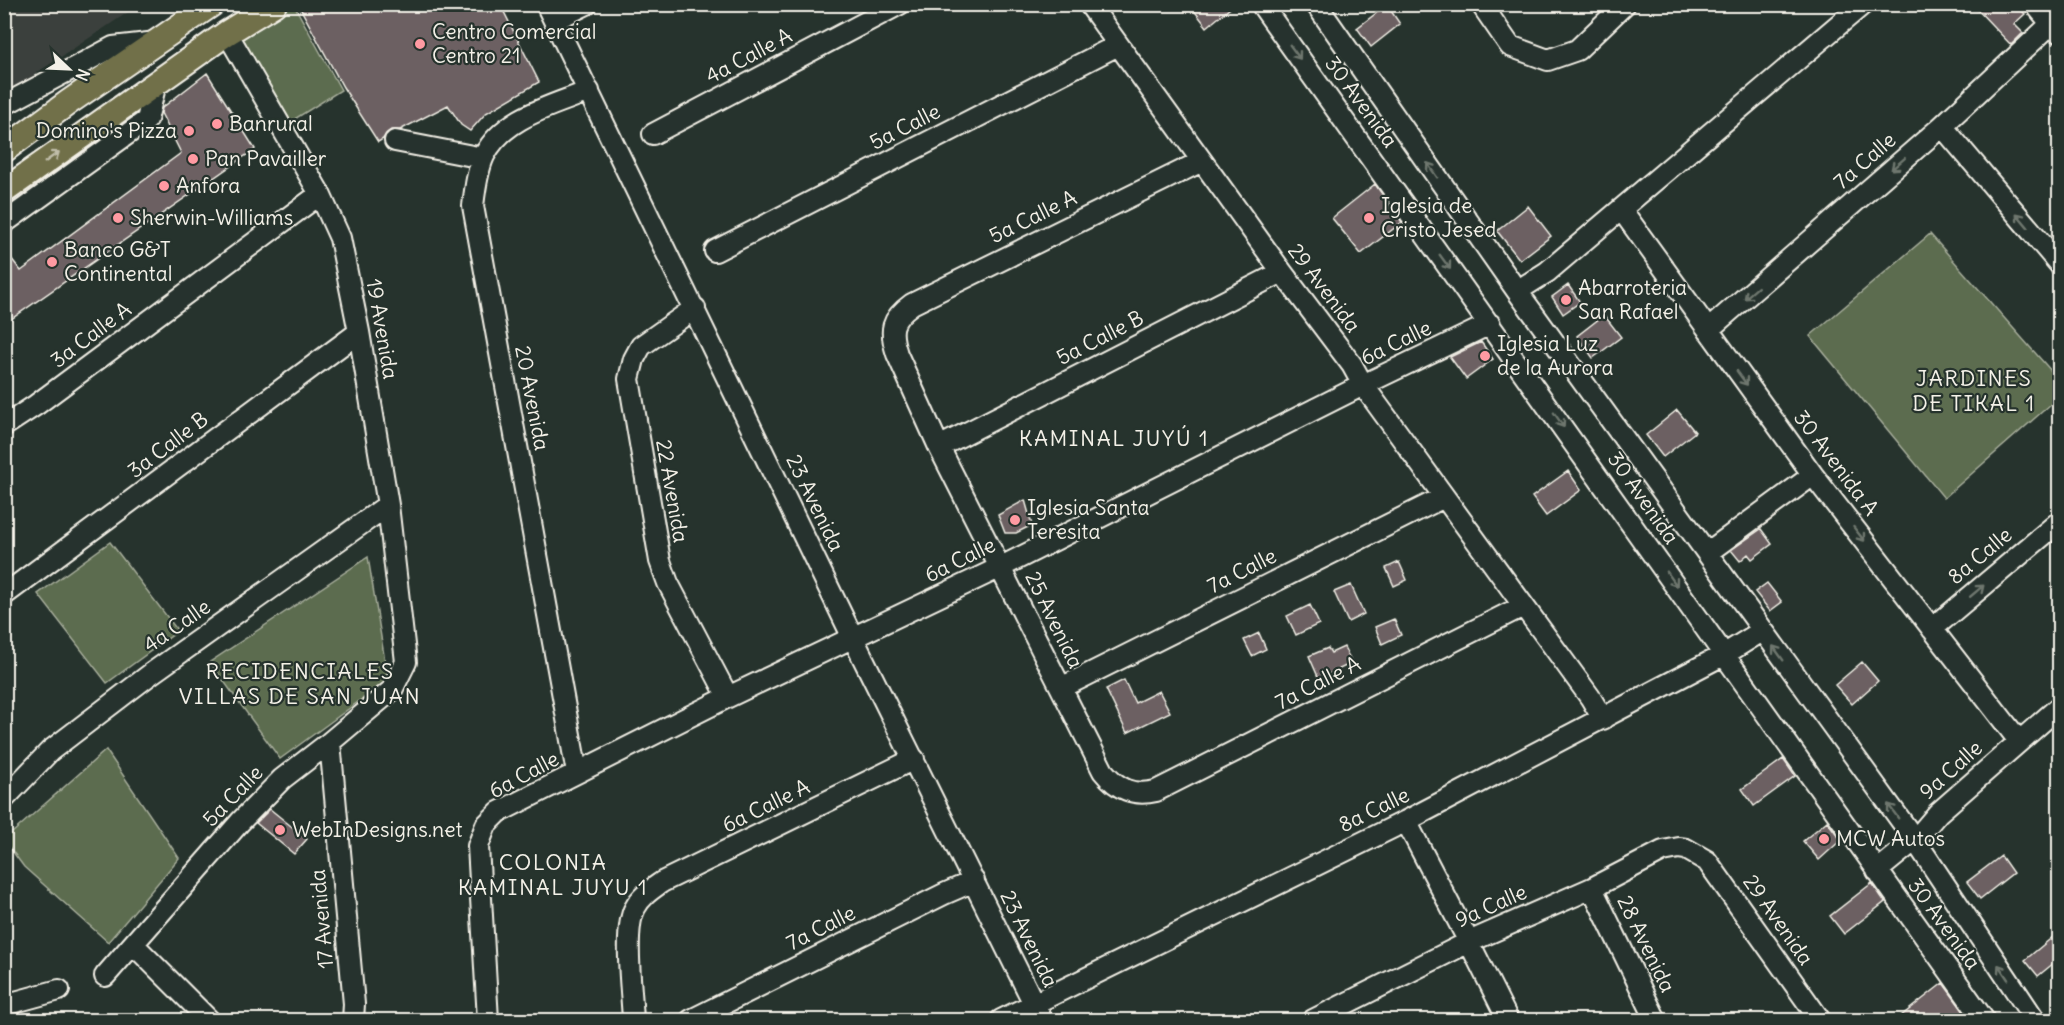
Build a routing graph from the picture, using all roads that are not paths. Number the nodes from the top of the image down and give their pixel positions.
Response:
1 (212, 4) edge
2 (274, 4) edge
3 (587, 4) edge
4 (900, 4) edge
5 (1089, 4) edge
6 (1261, 4) edge
7 (1316, 4) edge
8 (1480, 4) edge
9 (1625, 4) edge
10 (2035, 4) edge
11 (1859, 6) edge
12 (550, 12) edge
13 (2055, 29) edge
14 (227, 33) junction
15 (157, 42) junction
16 (1118, 45) junction
17 (156, 83) junction
18 (589, 91) junction
19 (4, 105) edge
20 (1942, 126) junction
21 (653, 134) dead end
22 (395, 141) dead end
23 (4, 150) edge
24 (483, 158) junction
25 (1202, 161) junction
26 (4, 192) edge
27 (320, 194) junction
28 (1621, 209) junction
29 (4, 223) edge
30 (715, 251) dead end
31 (2060, 265) edge
32 (1282, 272) junction
33 (1517, 291) junction
34 (695, 308) junction
35 (1490, 324) junction
36 (893, 325) joint
37 (1708, 330) junction
38 (359, 332) junction
39 (1363, 385) junction
40 (4, 426) edge
41 (939, 447) junction
42 (1813, 475) junction
43 (1444, 497) junction
44 (388, 505) junction
45 (2060, 520) edge
46 (1707, 554) junction
47 (1001, 567) junction
48 (4, 595) edge
49 (1523, 606) junction
50 (1932, 629) junction
51 (1762, 631) junction
52 (854, 638) junction
53 (1725, 654) junction
54 (406, 662) joint
55 (1061, 688) junction
56 (728, 697) junction
57 (2060, 706) edge
58 (1603, 719) junction
59 (2019, 741) junction
60 (330, 742) junction
61 (914, 759) junction
62 (577, 773) junction
63 (1132, 793) joint
64 (4, 799) edge
65 (1406, 821) junction
66 (1915, 840) junction
67 (1692, 851) joint
68 (1877, 871) junction
69 (974, 880) junction
70 (1592, 888) junction
71 (1469, 942) junction
72 (133, 944) junction
73 (105, 976) dead end
74 (59, 990) dead end
75 (4, 1005) edge
76 (1038, 1012) edge
77 (1346, 1013) edge
78 (208, 1020) edge
79 (353, 1020) edge
80 (488, 1020) edge
81 (633, 1020) edge
82 (691, 1020) edge
83 (1001, 1020) edge
84 (1313, 1020) edge
85 (1508, 1020) edge
86 (1656, 1020) edge
87 (1820, 1020) edge
88 (1984, 1020) edge
89 (2036, 1020) edge

1 - 15 main road
2 - 14 main road
3 - 12 street
4 - 21 street, 4a Calle A
5 - 16 street, 29 Avenida
6 -> 35 street, 30 Avenida
33 -> 7 street, 30 Avenida
8 - 9 street
10 - 13 street
11 - 28 street
12 - 18 street, 23 Avenida
13 - 20 street, 7a Calle
14 - 17 main road
14 - 27 street, 19 Avenida
15 - 19 street
15 - 23 main road
16 - 25 street, 29 Avenida
16 - 30 street, 5a Calle
26 -> 17 main road
17 - 29 street
18 - 24 street, 20 Avenida
18 - 34 street, 23 Avenida
31 -> 20 street
20 -> 37 street, 7a Calle
22 - 24 street
24 - 62 street, 20 Avenida
25 - 32 street, 29 Avenida
25 - 36 street, 5a Calle A
27 - 38 street, 19 Avenida
27 - 40 street, 3a Calle A
28 - 33 street
28 - 37 street, 30 Avenida A
32 - 39 street, 29 Avenida
32 - 41 street, 5a Calle B
33 - 46 street, 30 Avenida
34 - 52 street, 23 Avenida
34 - 56 street, 22 Avenida
35 - 39 street, 6a Calle
35 -> 53 street, 30 Avenida
36 - 41 street, 25 Avenida
37 -> 42 street, 30 Avenida A
38 - 44 street, 19 Avenida
38 - 48 street, 3a Calle B
39 - 43 street, 29 Avenida
39 - 47 street, 6a Calle
41 - 47 street, 25 Avenida
42 - 46 street
42 -> 50 street, 30 Avenida A
43 - 49 street, 29 Avenida
43 - 55 street, 7a Calle
44 - 54 street, 19 Avenida
44 - 64 street, 4a Calle
50 -> 45 street, 8a Calle
46 - 51 street, 30 Avenida
47 - 52 street, 6a Calle
47 - 55 street, 25 Avenida
49 - 58 street, 29 Avenida
49 - 63 street, 7a Calle A
50 - 59 street, 30 Avenida A
51 - 53 street, 8a Calle
66 -> 51 street, 30 Avenida
52 - 56 street, 6a Calle
52 - 61 street, 23 Avenida
53 - 58 street, 8a Calle
53 - 68 street, 30 Avenida
54 - 60 street, 5a Calle
55 - 63 street, 25 Avenida
56 - 62 street, 6a Calle
57 - 59 street, 9a Calle
58 - 65 street, 8a Calle
59 - 66 street, 9a Calle
60 - 72 street, 5a Calle
60 - 79 street, 17 Avenida
61 - 69 street, 23 Avenida
61 - 81 street, 6a Calle A
62 - 80 street, 6a Calle
65 - 71 street
65 - 76 street, 8a Calle
66 - 68 street, 9a Calle
89 -> 66 street, 30 Avenida
67 - 70 street, 9a Calle
67 - 87 street, 29 Avenida
68 - 88 street, 30 Avenida
69 - 76 street, 23 Avenida
69 - 82 street, 7a Calle
70 - 71 street, 9a Calle
70 - 86 street, 28 Avenida
71 - 77 street, 9a Calle
71 - 85 street
72 - 73 street, 5a Calle
72 - 78 street
74 - 75 street
76 - 83 street, 8a Calle
77 - 84 street, 9a Calle

